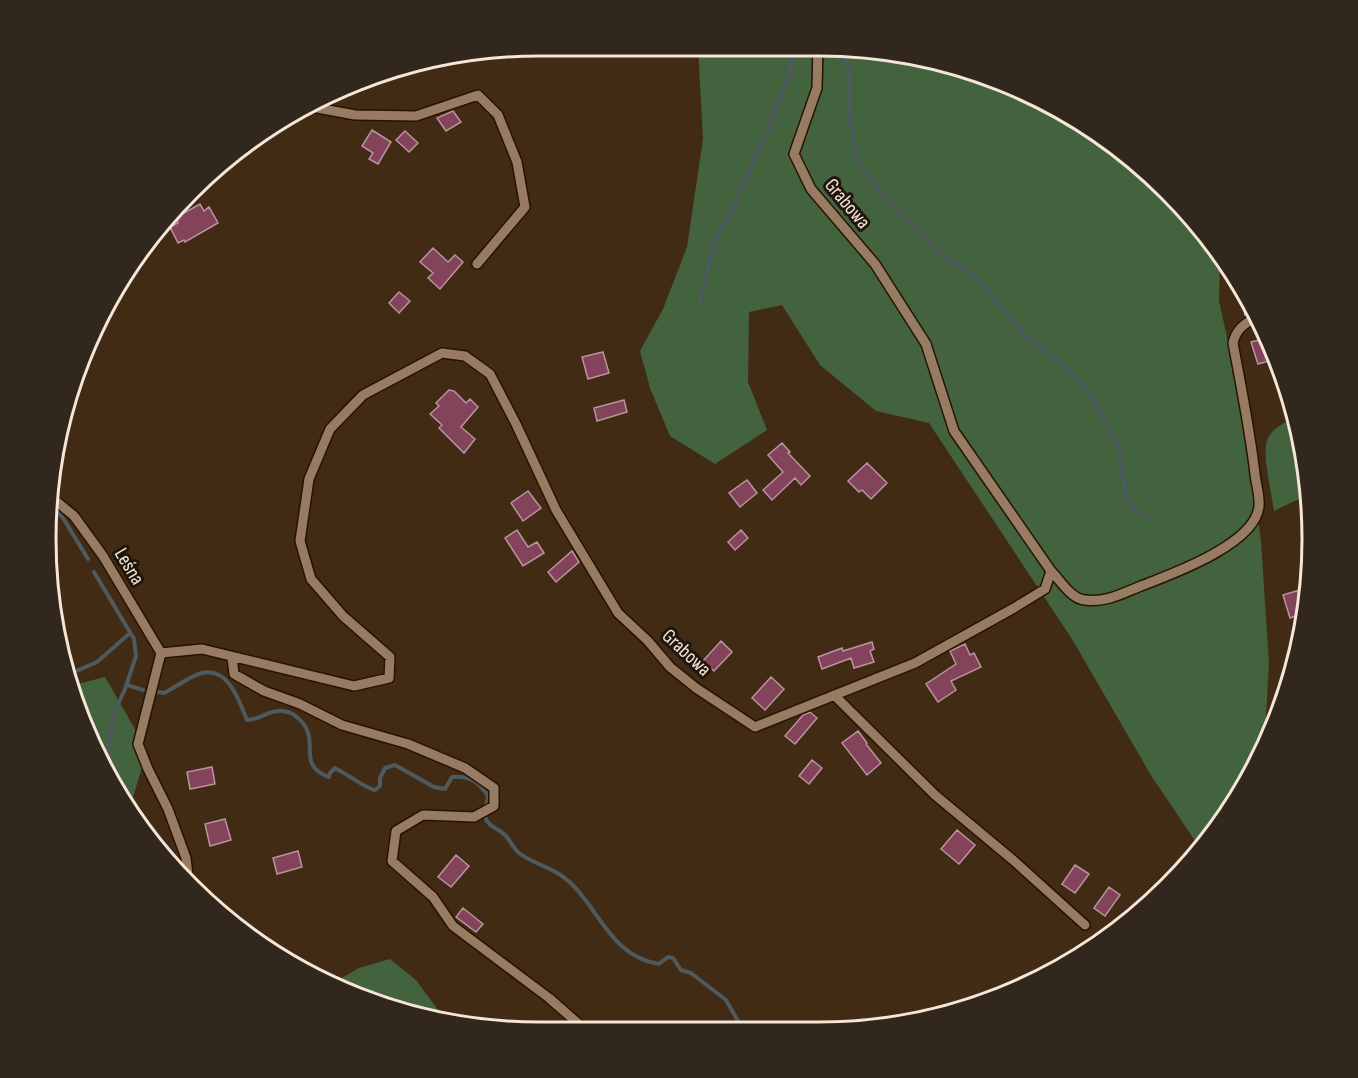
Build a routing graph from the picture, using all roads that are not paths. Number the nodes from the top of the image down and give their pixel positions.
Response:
1 (818, 56) edge
2 (319, 108) edge
3 (477, 264) dead end
4 (1250, 320) edge
5 (57, 502) edge
6 (1051, 571) junction
7 (161, 653) junction
8 (232, 657) junction
9 (834, 695) junction
10 (188, 871) edge
11 (1085, 925) dead end
12 (576, 1022) edge

1 - 6 street, Grabowa
2 - 3 street
4 - 6 street
5 - 7 street, Leśna
6 - 9 street, Grabowa
7 - 8 street, Grabowa
7 - 10 street
8 - 9 street, Grabowa
8 - 12 street
9 - 11 street

